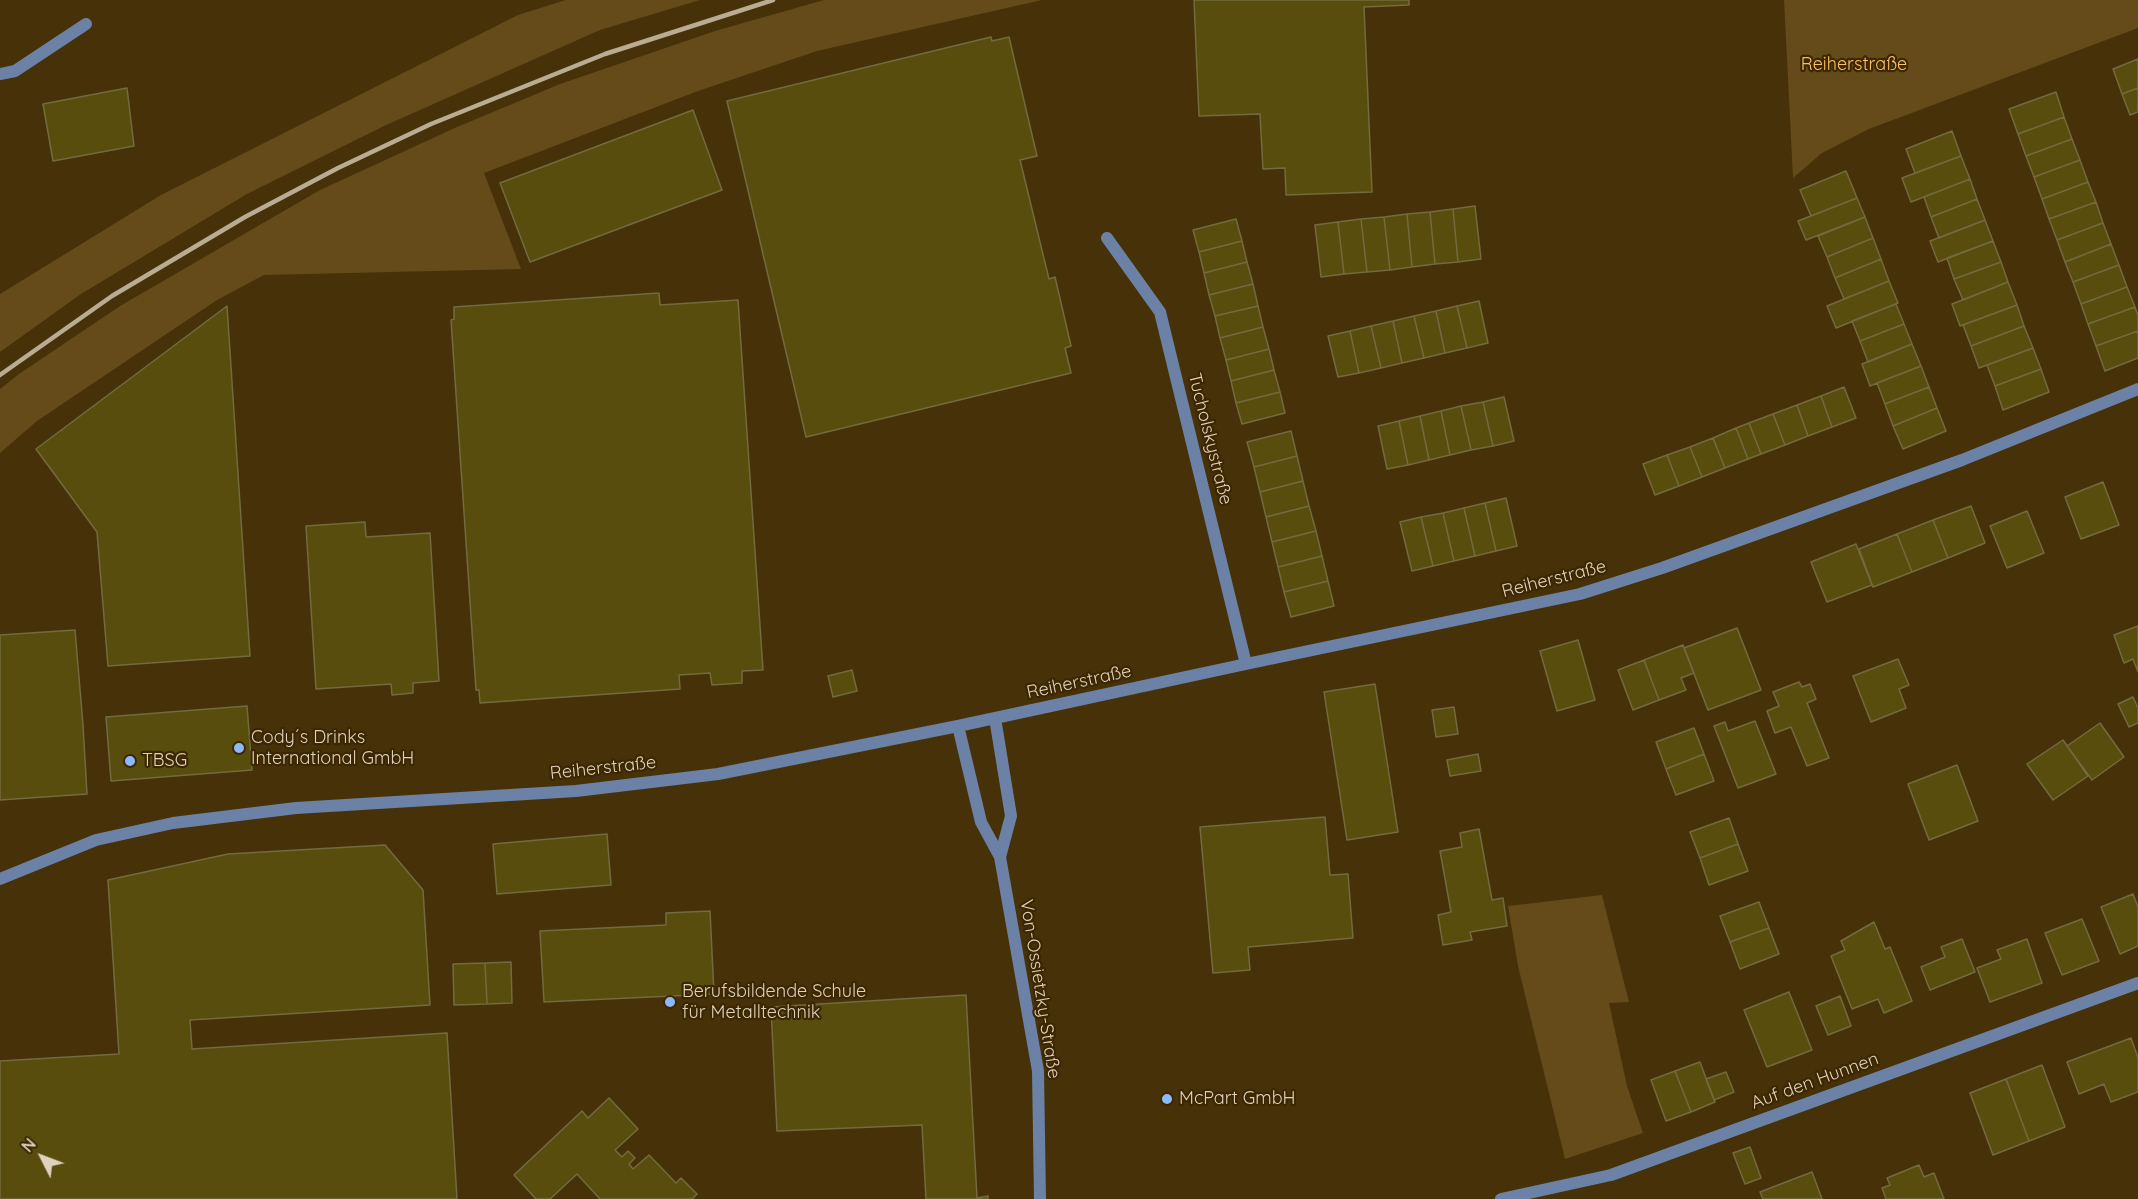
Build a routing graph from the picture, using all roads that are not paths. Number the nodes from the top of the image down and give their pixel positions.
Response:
1 (86, 24) dead end
2 (0, 74) edge
3 (1107, 238) dead end
4 (2138, 389) edge
5 (1246, 664) junction
6 (995, 718) junction
7 (958, 726) junction
8 (1000, 857) junction
9 (0, 879) edge
10 (2138, 983) edge
11 (1040, 1199) edge
12 (1501, 1199) edge

1 - 2 street
3 - 5 street, Tucholskystraße
4 - 5 street, Reiherstraße
5 - 6 street, Reiherstraße
6 - 7 street, Reiherstraße
6 - 8 street, Von-Ossietzky-Straße
7 - 8 street, Von-Ossietzky-Straße
7 - 9 street, Reiherstraße
8 - 11 street, Von-Ossietzky-Straße
10 - 12 street, Auf den Hunnen

